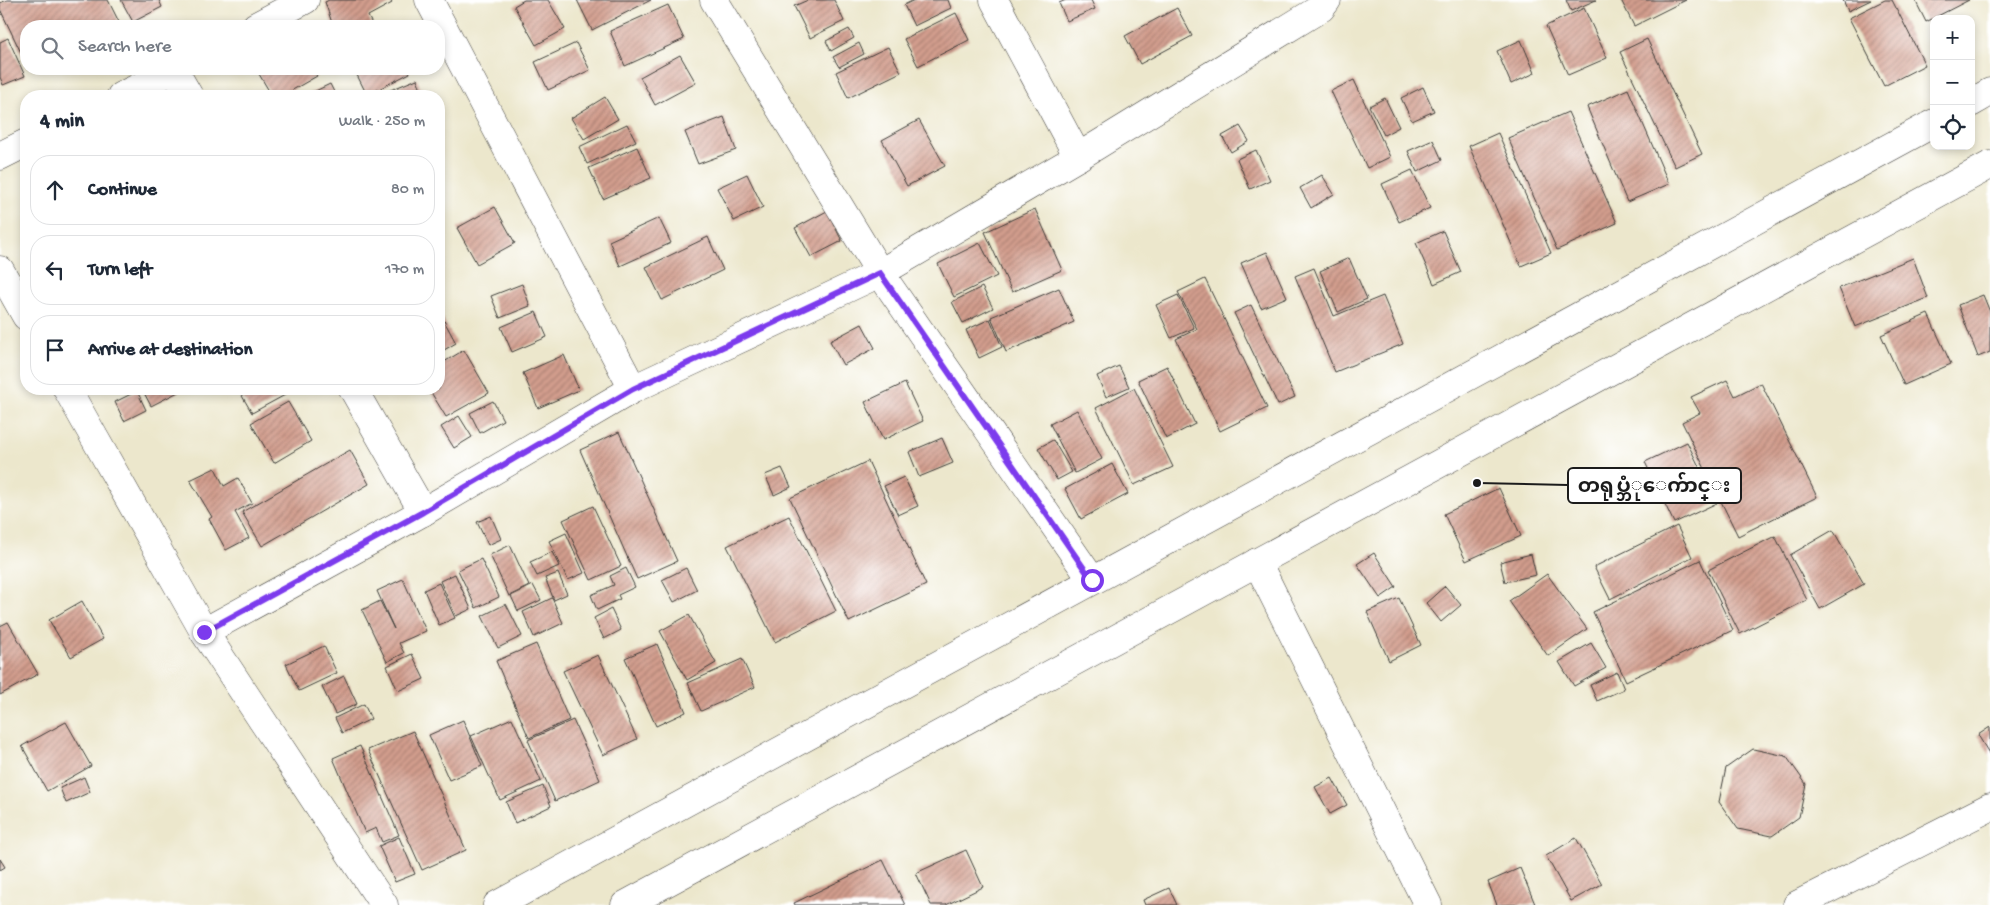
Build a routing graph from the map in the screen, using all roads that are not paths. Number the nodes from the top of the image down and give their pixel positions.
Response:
1 (305, 0) edge
2 (429, 0) edge
3 (714, 0) edge
4 (994, 0) edge
5 (1327, 0) edge
6 (267, 20) edge
7 (439, 20) edge
8 (445, 31) edge
9 (163, 75) edge
10 (178, 75) edge
11 (133, 90) edge
12 (186, 90) edge
13 (1990, 92) edge
14 (1975, 101) edge
15 (1930, 125) edge
16 (20, 146) edge
17 (0, 156) edge
18 (1078, 156) junction
19 (1990, 165) edge
20 (0, 270) edge
21 (880, 273) junction
22 (20, 305) edge
23 (633, 389) junction
24 (70, 395) edge
25 (356, 395) edge
26 (423, 512) junction
27 (1257, 562) junction
28 (1092, 580) junction
29 (204, 632) junction
30 (1990, 807) edge
31 (384, 905) edge
32 (497, 905) edge
33 (625, 905) edge
34 (1428, 905) edge
35 (1797, 905) edge

1 - 6 main road
2 - 7 main road
3 - 21 main road
4 - 18 main road
5 - 18 main road
8 - 23 main road
9 - 11 main road
10 - 12 main road
13 - 14 main road
15 - 28 main road
16 - 17 main road
18 - 21 main road
19 - 27 main road
20 - 22 main road
21 - 23 main road
21 - 28 main road
23 - 26 main road
24 - 29 main road
25 - 26 main road
26 - 29 main road
27 - 33 main road
27 - 34 main road
28 - 32 main road
29 - 31 main road
30 - 35 main road

